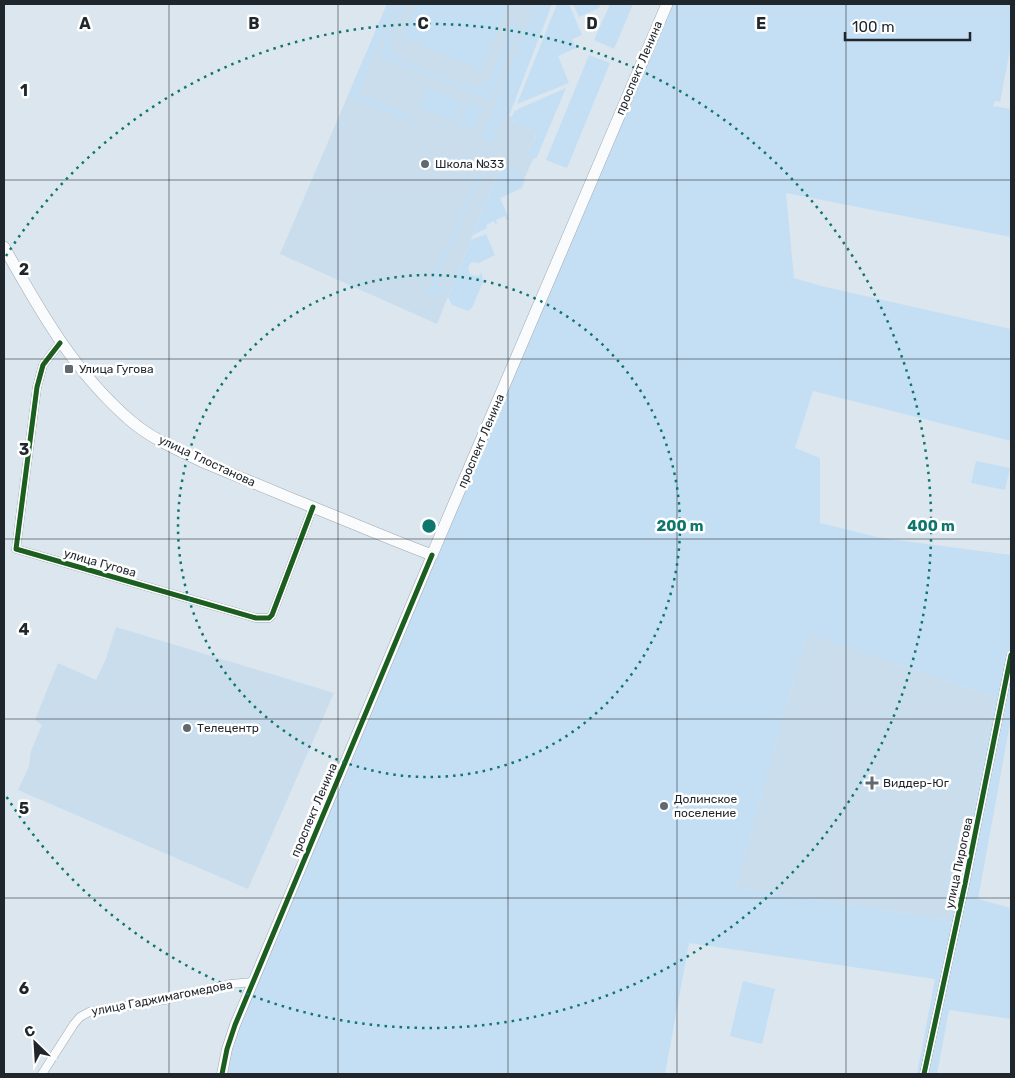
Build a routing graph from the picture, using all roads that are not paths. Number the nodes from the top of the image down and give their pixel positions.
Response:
1 (667, 4) edge
2 (4, 247) edge
3 (60, 343) junction
4 (314, 507) junction
5 (432, 555) junction
6 (1011, 655) edge
7 (253, 982) junction
8 (42, 1074) edge
9 (222, 1074) edge
10 (924, 1074) edge

1 - 5 main road, проспект Ленина
2 - 3 main road, улица Тлостанова
3 - 4 main road, улица Тлостанова
3 - 4 street, улица Гугова
4 - 5 main road, улица Тлостанова
5 - 7 street, проспект Ленина
6 - 10 street, улица Пирогова
7 - 8 street, улица Гаджимагомедова
7 - 9 street, проспект Ленина

